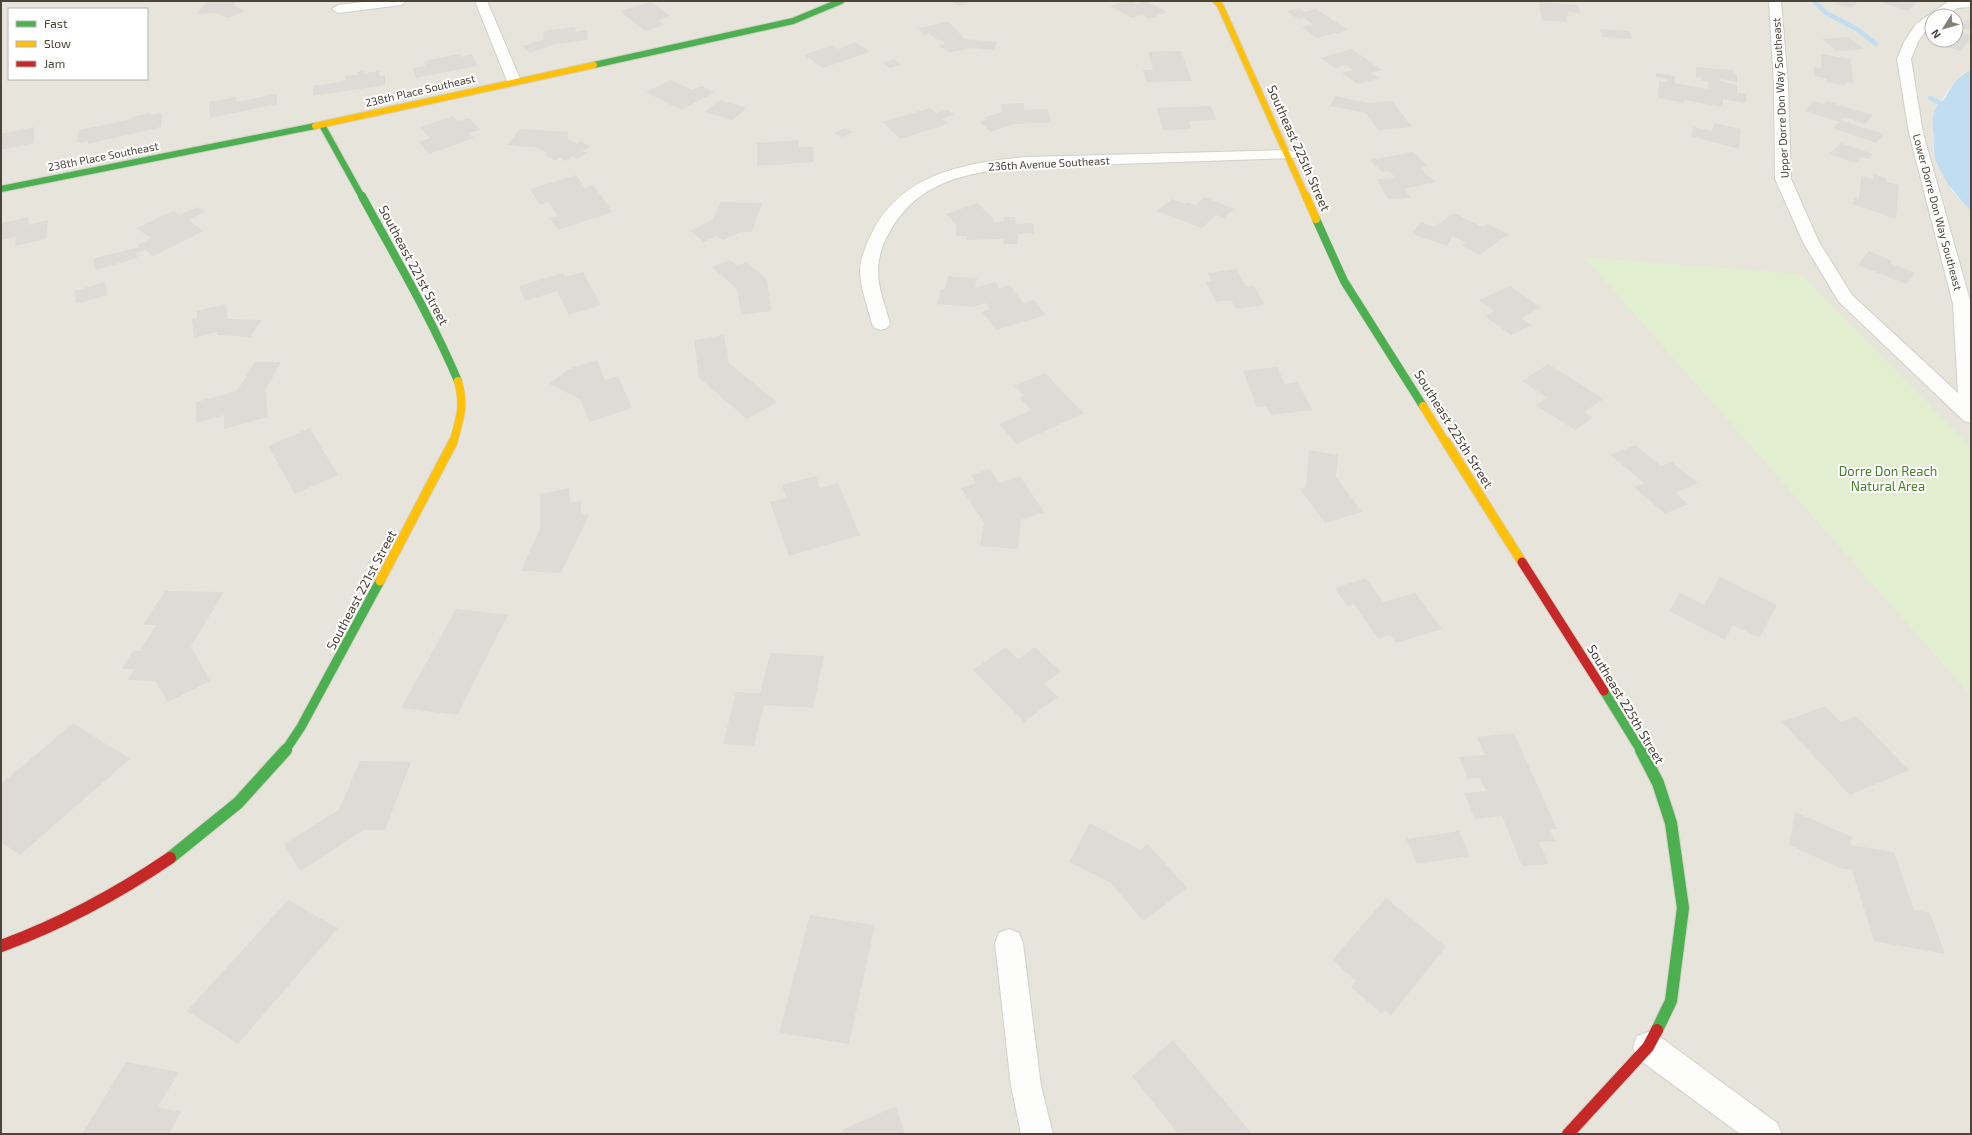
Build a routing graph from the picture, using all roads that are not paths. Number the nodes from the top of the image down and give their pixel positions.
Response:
1 (402, 1) edge
2 (481, 1) edge
3 (841, 1) edge
4 (1216, 1) edge
5 (1775, 1) edge
6 (1971, 3) edge
7 (338, 8) dead end
8 (1948, 8) edge
9 (1924, 26) edge
10 (514, 81) junction
11 (322, 125) junction
12 (1289, 155) junction
13 (1, 189) edge
14 (882, 324) dead end
15 (1970, 415) edge
16 (1009, 943) dead end
17 (1, 946) edge
18 (1648, 1046) junction
19 (1037, 1134) edge
20 (1568, 1134) edge
21 (1766, 1134) edge

1 - 7 street
2 - 10 street
3 - 10 street, 238th Place Southeast
4 - 12 street, Southeast 225th Street
5 - 15 street, Upper Dorre Don Way Southeast
6 - 8 street
9 - 15 street, Lower Dorre Don Way Southeast
10 - 11 street, 238th Place Southeast
11 - 13 street, 238th Place Southeast
11 - 17 street, Southeast 221st Street
12 - 14 street, 236th Avenue Southeast
12 - 18 street, Southeast 225th Street
16 - 19 street
18 - 20 street, Southeast 225th Street
18 - 21 street

